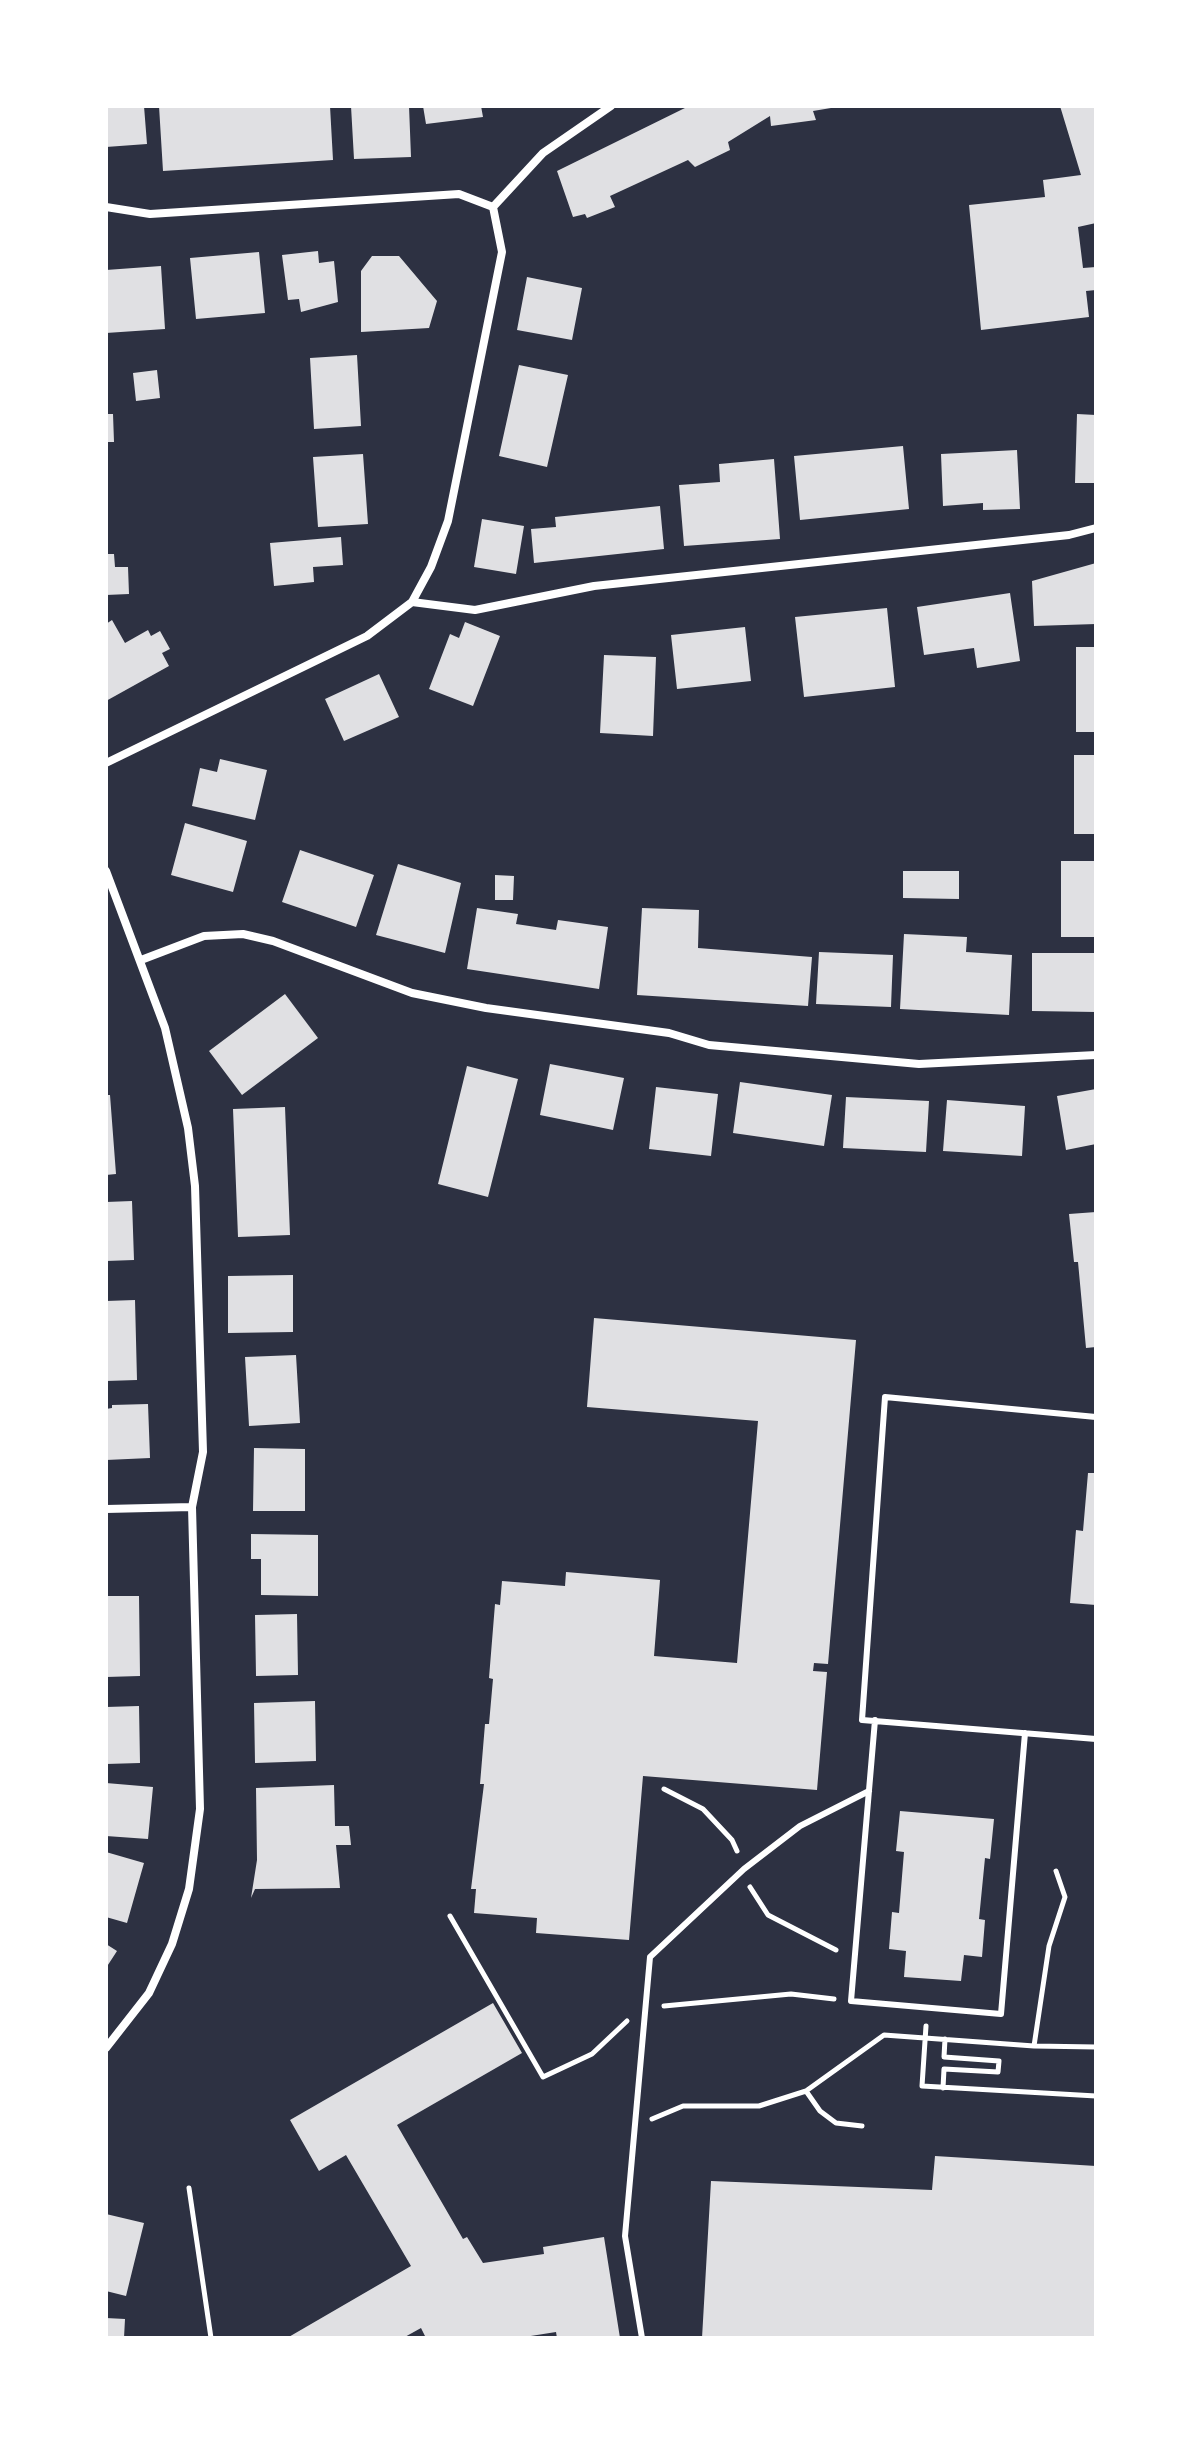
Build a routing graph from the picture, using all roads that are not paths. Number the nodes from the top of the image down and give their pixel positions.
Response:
1 (611, 106) edge
2 (106, 207) edge
3 (493, 207) junction
4 (1096, 528) edge
5 (412, 602) junction
6 (106, 763) edge
7 (106, 871) edge
8 (141, 960) junction
9 (1096, 1055) edge
10 (1096, 1417) edge
11 (192, 1507) junction
12 (106, 1509) edge
13 (875, 1720) junction
14 (1025, 1733) junction
15 (1096, 1739) edge
16 (869, 1791) junction
17 (106, 2048) edge
18 (642, 2338) edge

1 - 3 street
2 - 3 street
3 - 5 street
4 - 5 street
5 - 6 street
7 - 8 street
8 - 9 street
8 - 11 street
10 - 13 lane
11 - 12 street
11 - 17 street
13 - 14 lane
13 - 16 lane
14 - 15 lane
14 - 16 lane
16 - 18 lane

